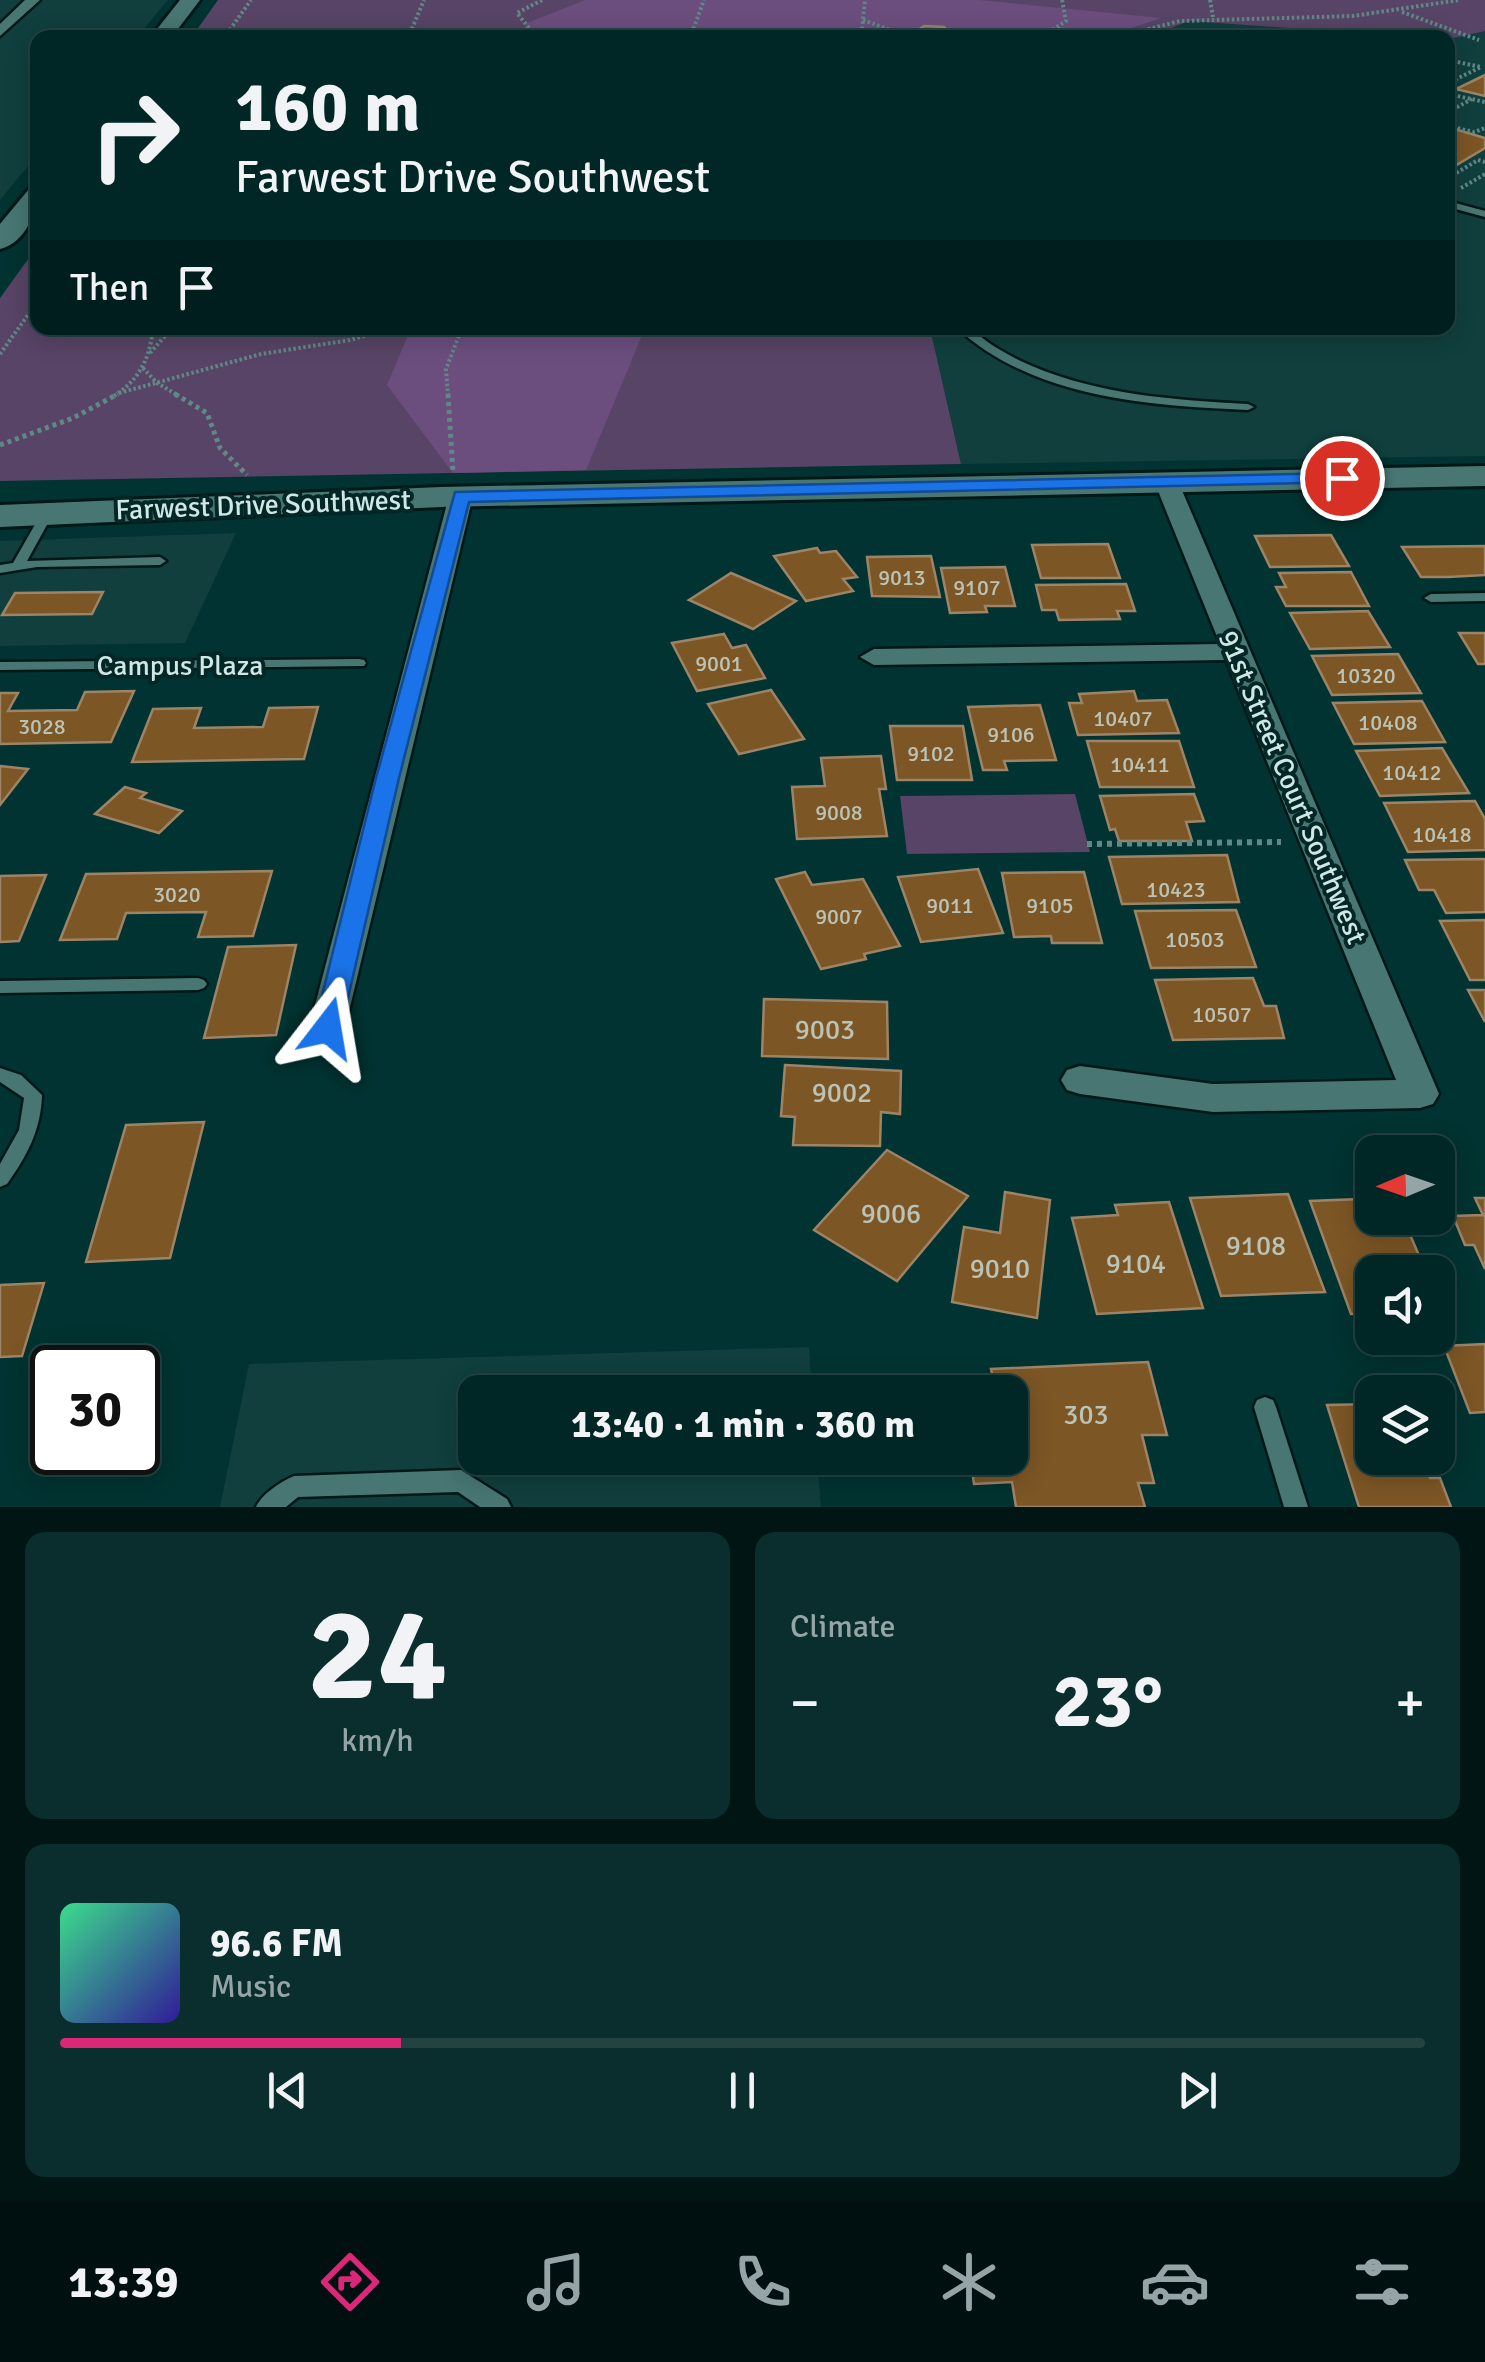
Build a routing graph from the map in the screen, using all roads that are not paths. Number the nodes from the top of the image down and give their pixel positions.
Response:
1 (33, 0) edge
2 (190, 0) edge
3 (166, 30) edge
4 (0, 32) edge
5 (30, 204) edge
6 (1455, 206) edge
7 (1485, 214) edge
8 (0, 242) edge
9 (972, 335) edge
10 (1248, 407) dead end
11 (1485, 476) edge
12 (1166, 481) junction
13 (457, 486) junction
14 (47, 514) junction
15 (0, 516) edge
16 (160, 561) dead end
17 (18, 566) junction
18 (0, 570) edge
19 (1485, 597) edge
20 (1431, 598) dead end
21 (1236, 652) junction
22 (874, 657) dead end
23 (359, 664) dead end
24 (0, 666) edge
25 (198, 984) dead end
26 (0, 987) edge
27 (328, 1028) dead end
28 (0, 1075) edge
29 (1080, 1080) dead end
30 (0, 1179) edge
31 (1264, 1406) dead end
32 (268, 1507) edge
33 (499, 1507) edge
34 (1296, 1507) edge

1 - 4 street
2 - 3 street
5 - 8 street
6 - 7 lane
9 - 10 lane
11 - 12 street, Farwest Drive Southwest
12 - 13 street, Farwest Drive Southwest
12 - 21 street, 91st Street Court Southwest
13 - 14 street, Farwest Drive Southwest
13 - 27 street
14 - 15 street, Farwest Drive Southwest
14 - 17 lane
16 - 17 lane
17 - 18 lane
19 - 20 lane
21 - 22 street
21 - 29 street, 91st Street Court Southwest
23 - 24 lane, Campus Plaza
25 - 26 lane
28 - 30 lane
31 - 34 lane
32 - 33 lane

